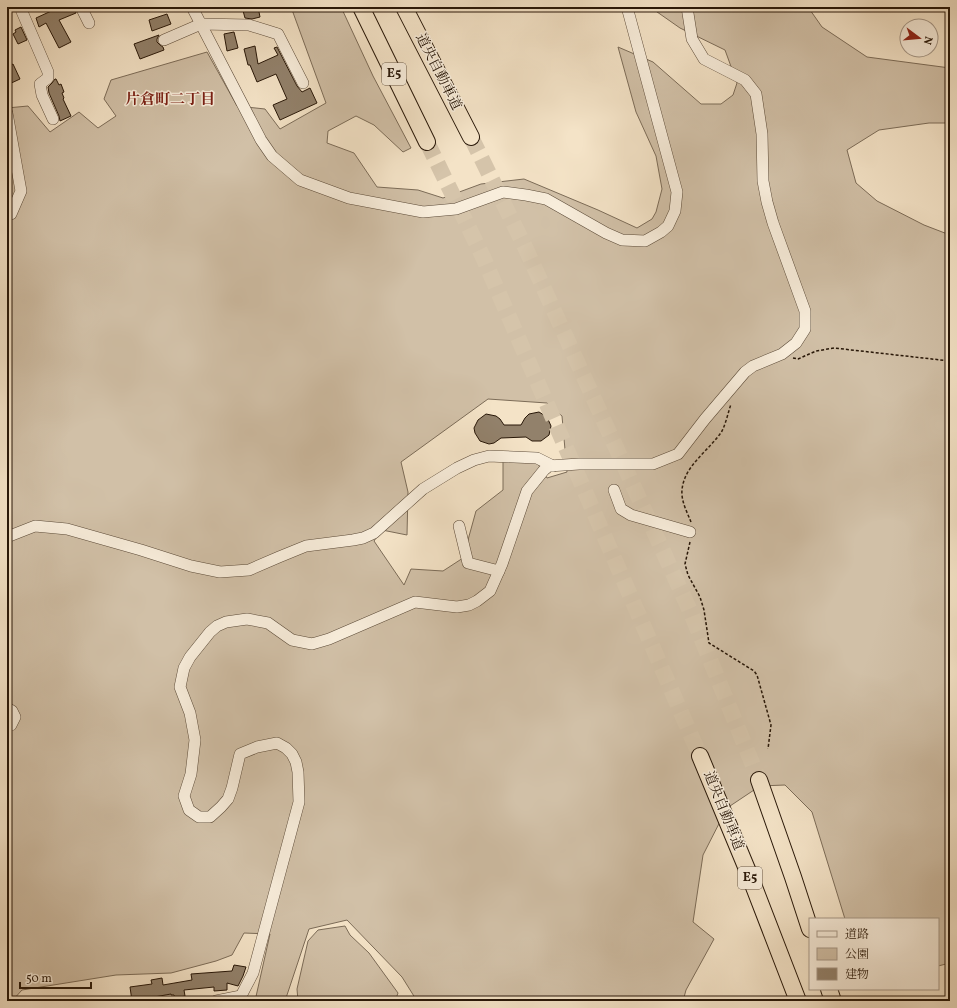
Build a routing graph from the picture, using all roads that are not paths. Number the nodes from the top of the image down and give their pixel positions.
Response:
1 (20, 7) edge
2 (82, 7) edge
3 (192, 7) edge
4 (361, 7) edge
5 (404, 7) edge
6 (627, 7) edge
7 (687, 7) edge
8 (89, 23) dead end
9 (201, 24) junction
10 (164, 40) dead end
11 (303, 83) dead end
12 (7, 113) edge
13 (53, 119) dead end
14 (471, 137) tunnel mouth
15 (427, 142) tunnel mouth
16 (11, 214) dead end
17 (553, 466) junction
18 (614, 490) dead end
19 (459, 526) dead end
20 (690, 532) road end
21 (7, 536) edge
22 (498, 571) junction
23 (7, 708) edge
24 (7, 727) edge
25 (700, 756) tunnel mouth
26 (759, 780) tunnel mouth
27 (809, 926) edge
28 (829, 990) edge
29 (242, 999) edge
30 (216, 1001) edge
31 (798, 1001) edge
32 (833, 1001) edge

1 - 13 street
2 - 8 street
3 - 9 street
4 - 15 highway, E5
5 - 14 highway, 道央自動車道
6 - 9 street
7 - 17 street
9 - 10 street
9 - 11 street
12 - 16 street
17 - 21 street
17 - 22 street
18 - 20 street
19 - 22 street
22 - 29 street
23 - 24 street
25 - 31 highway, 道央自動車道 / E5
26 - 27 highway
28 - 32 highway
29 - 30 street

